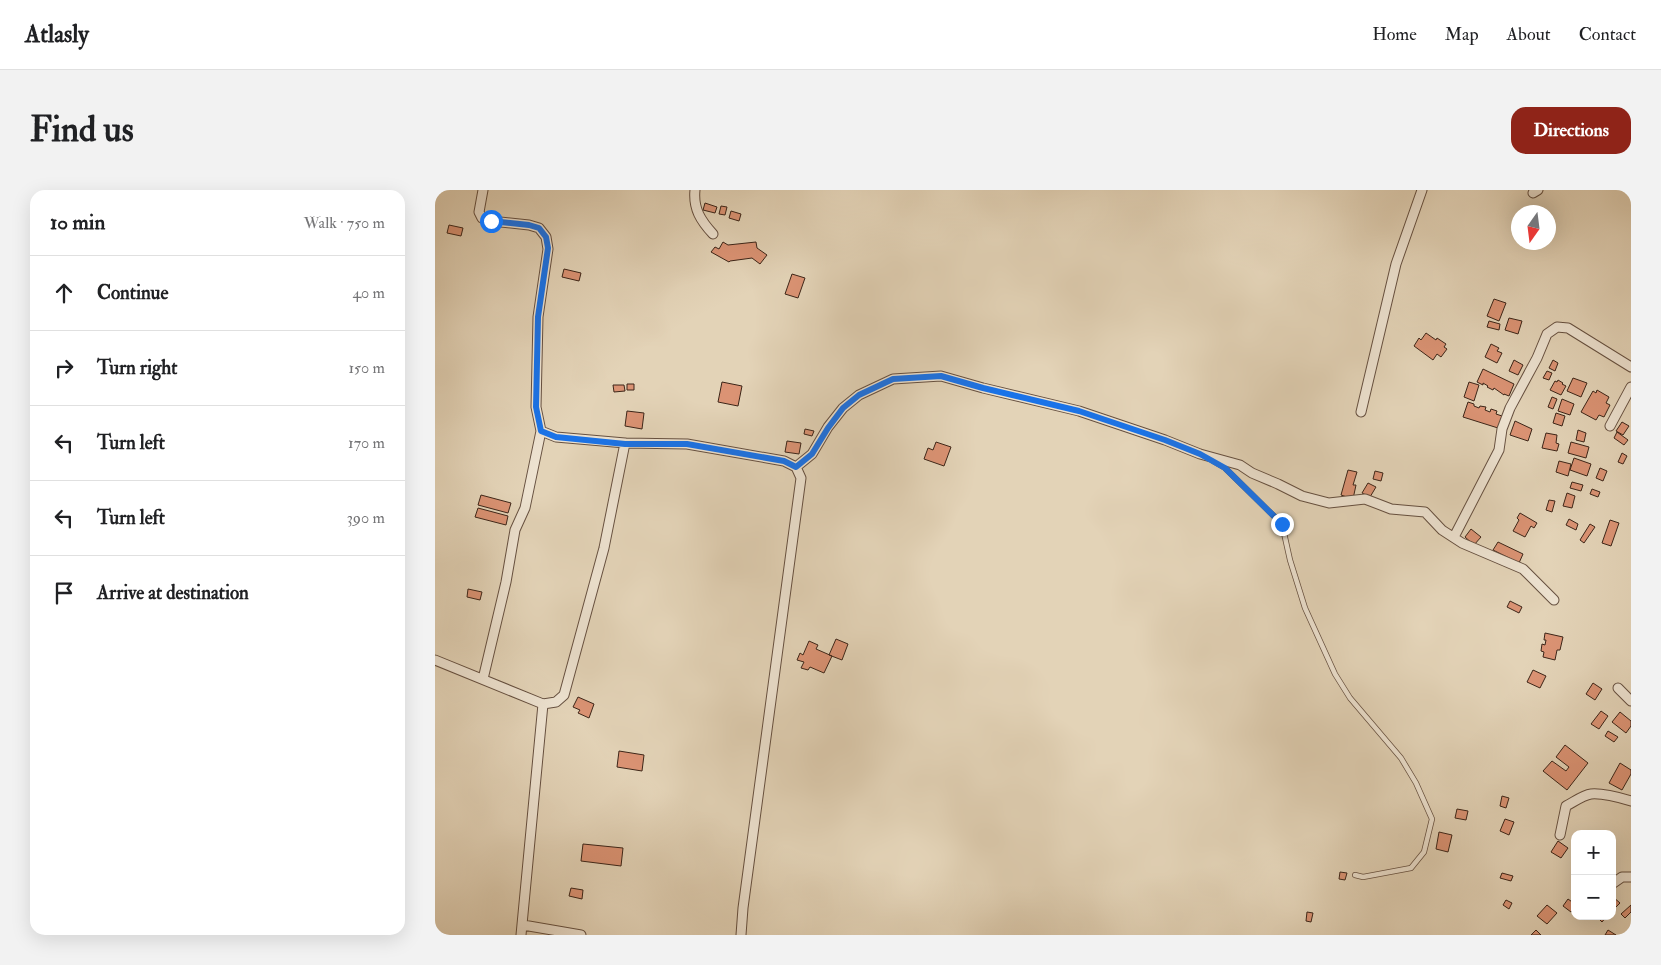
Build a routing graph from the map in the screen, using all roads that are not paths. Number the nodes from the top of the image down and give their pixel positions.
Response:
1 (483, 190) edge
2 (695, 190) edge
3 (1422, 190) edge
4 (713, 234) dead end
5 (1631, 367) edge
6 (1631, 387) edge
7 (1361, 412) dead end
8 (1610, 426) dead end
9 (541, 431) junction
10 (625, 444) junction
11 (1200, 454) junction
12 (796, 467) junction
13 (1454, 537) junction
14 (1554, 600) dead end
15 (435, 660) edge
16 (483, 679) junction
17 (1618, 688) dead end
18 (1631, 701) edge
19 (543, 704) junction
20 (1631, 801) edge
21 (1560, 835) dead end
22 (1355, 875) dead end
23 (1631, 877) edge
24 (1616, 881) edge
25 (523, 925) junction
26 (521, 935) edge
27 (581, 935) edge
28 (741, 935) edge

1 - 9 street
2 - 4 street
3 - 7 street
5 - 13 street
6 - 8 street
9 - 10 street
9 - 16 street
10 - 12 street
10 - 19 street
11 - 12 street
11 - 13 street
11 - 22 lane
12 - 28 street
13 - 14 street
15 - 16 street
16 - 19 street
17 - 18 street
19 - 25 street
20 - 21 street
23 - 24 street
25 - 26 street
25 - 27 street

